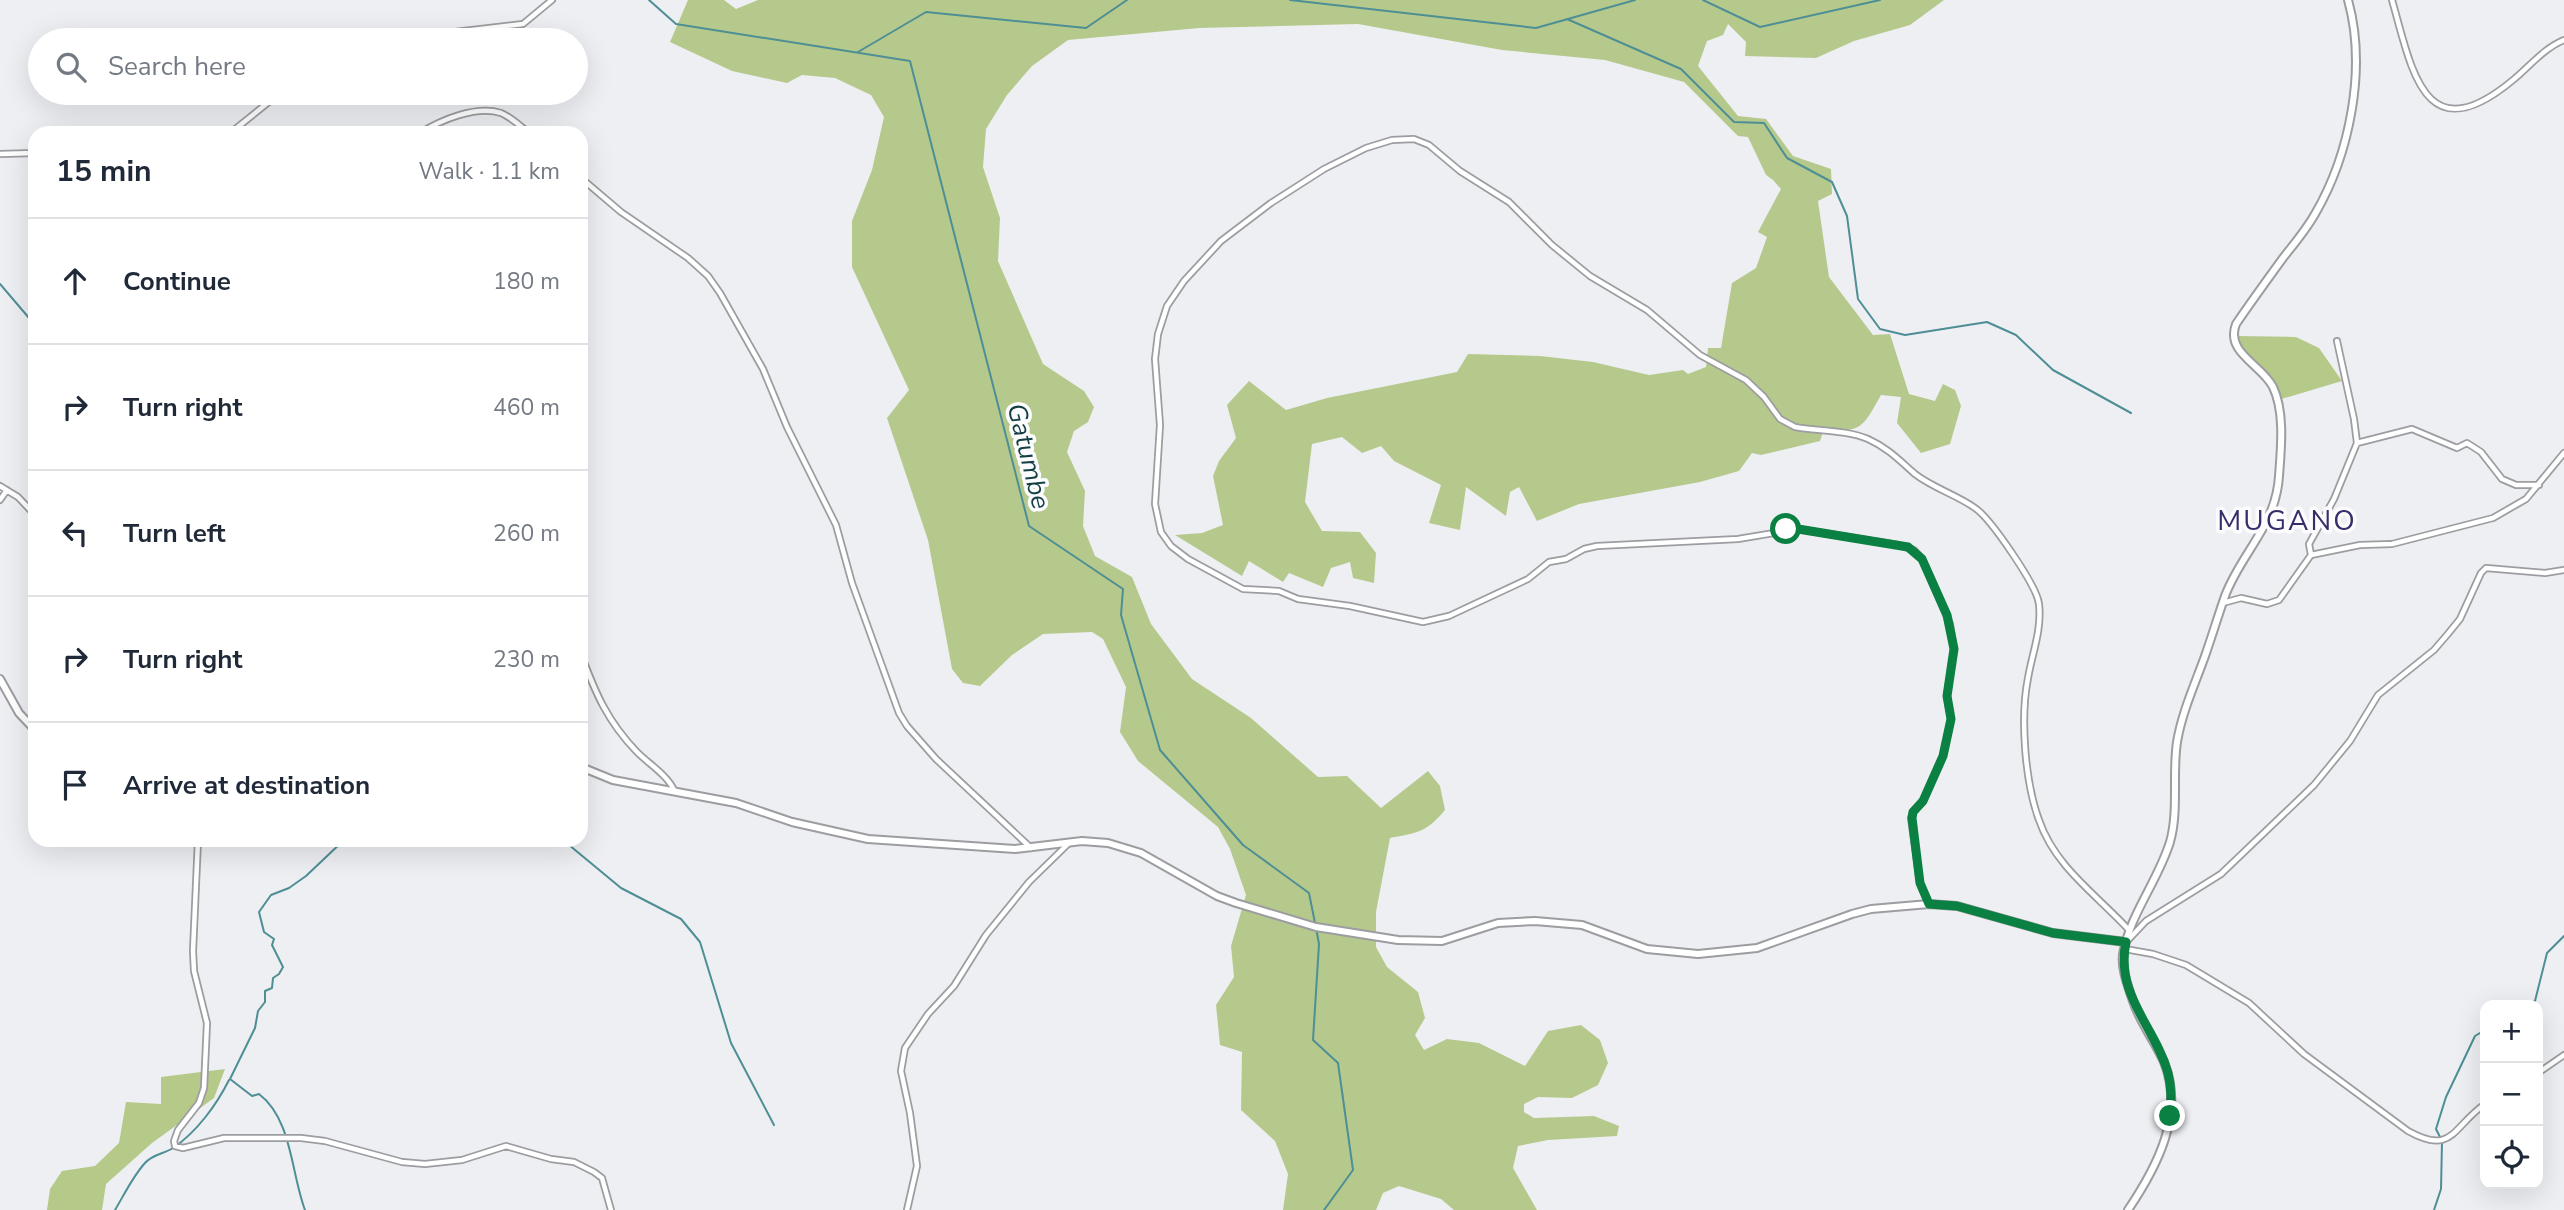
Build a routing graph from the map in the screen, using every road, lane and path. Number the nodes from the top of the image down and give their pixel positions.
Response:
1 (552, 0) edge
2 (2348, 0) edge
3 (2392, 0) edge
4 (489, 28) edge
5 (2564, 40) edge
6 (265, 105) edge
7 (239, 126) edge
8 (434, 126) edge
9 (520, 126) edge
10 (28, 153) edge
11 (0, 154) edge
12 (588, 184) edge
13 (2337, 341) dead end
14 (2357, 443) junction
15 (2564, 453) edge
16 (2539, 485) junction
17 (0, 486) edge
18 (7, 490) junction
19 (0, 500) edge
20 (28, 508) edge
21 (2311, 555) junction
22 (2564, 570) edge
23 (2222, 604) junction
24 (588, 673) edge
25 (0, 679) edge
26 (28, 723) edge
27 (588, 770) edge
28 (674, 790) junction
29 (1069, 843) junction
30 (198, 847) edge
31 (1032, 848) junction
32 (1929, 904) junction
33 (2130, 931) junction
34 (2125, 945) junction
35 (2564, 1055) edge
36 (2543, 1070) edge
37 (2480, 1108) edge
38 (611, 1210) edge
39 (907, 1210) edge
40 (2128, 1210) edge

1 - 4 street
2 - 23 main road
3 - 5 street
6 - 7 street
8 - 9 street
10 - 11 street
12 - 31 street
13 - 14 street
14 - 16 street
14 - 21 street
15 - 16 street
16 - 21 street
17 - 18 street
18 - 19 street
18 - 20 street
21 - 23 street
22 - 34 street
23 - 33 main road
24 - 28 street
25 - 26 main road
27 - 28 main road
28 - 31 main road
29 - 31 main road
29 - 32 main road
29 - 39 street
30 - 38 street
32 - 33 street
32 - 34 main road
33 - 34 main road
34 - 37 street
34 - 40 main road
35 - 36 street

